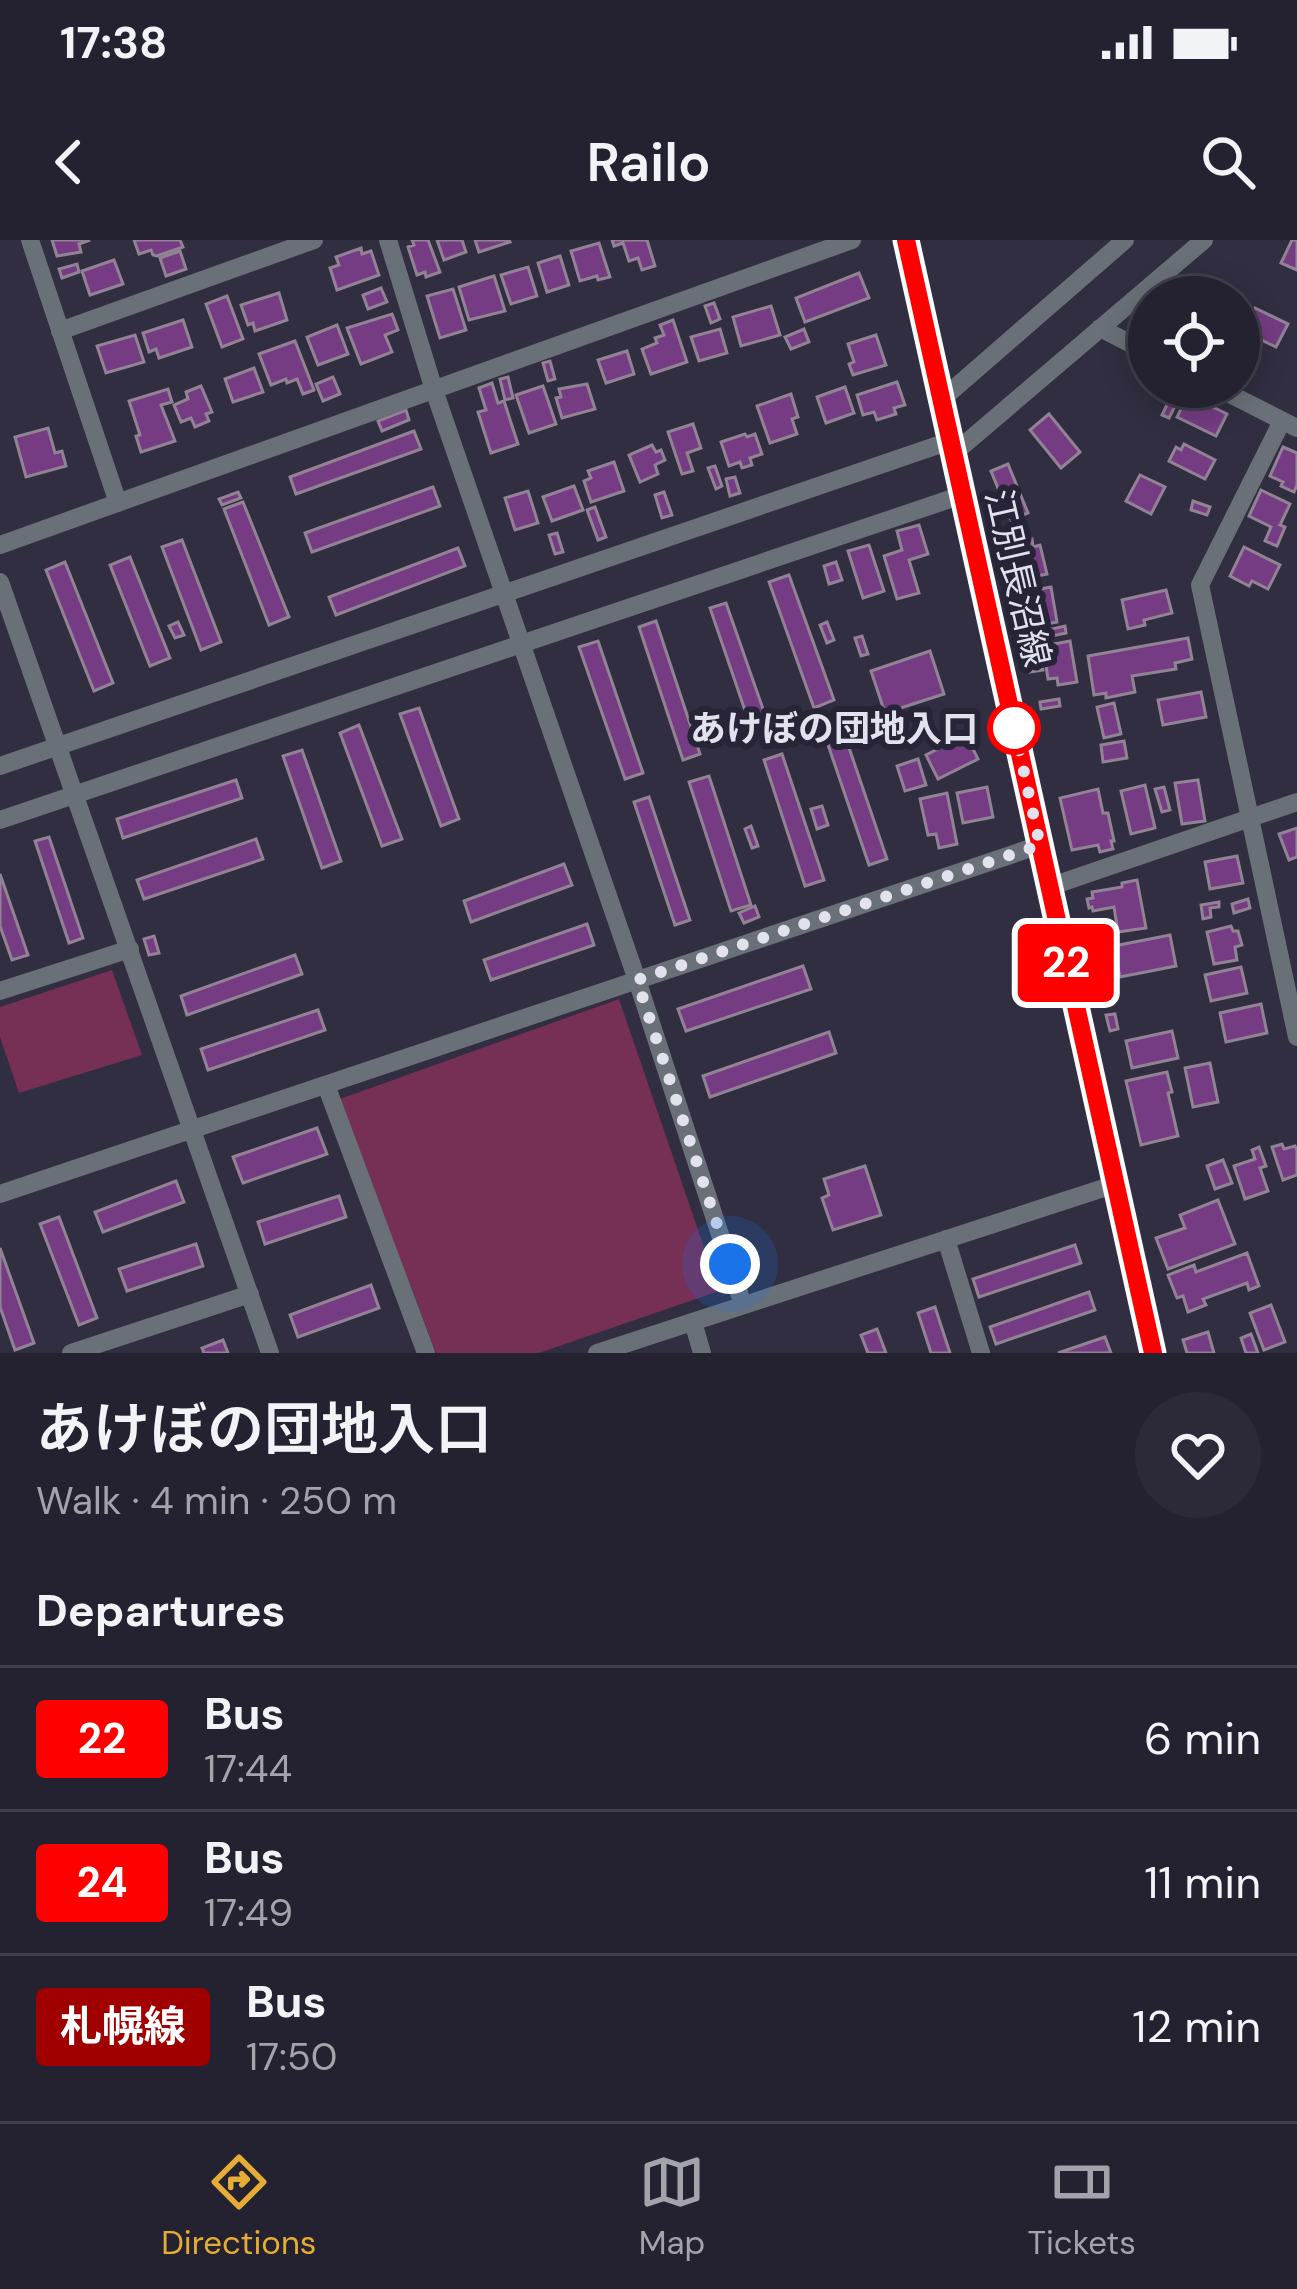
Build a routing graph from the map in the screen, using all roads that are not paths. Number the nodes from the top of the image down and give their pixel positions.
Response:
1 (30, 240) edge
2 (314, 240) edge
3 (388, 240) edge
4 (852, 240) edge
5 (906, 240) edge
6 (1125, 240) edge
7 (1204, 240) edge
8 (1100, 328) junction
9 (60, 331) junction
10 (1128, 342) edge
11 (434, 390) junction
12 (941, 400) junction
13 (1258, 408) edge
14 (1290, 424) edge
15 (952, 447) junction
16 (962, 495) junction
17 (118, 503) junction
18 (0, 545) edge
19 (0, 582) edge
20 (504, 593) junction
21 (522, 645) junction
22 (58, 746) junction
23 (0, 766) edge
24 (75, 795) junction
25 (1297, 802) edge
26 (1250, 818) junction
27 (0, 820) edge
28 (1040, 845) junction
29 (1049, 887) junction
30 (130, 949) junction
31 (637, 980) junction
32 (0, 991) edge
33 (1293, 1004) edge
34 (1297, 1037) edge
35 (326, 1085) junction
36 (193, 1130) junction
37 (1115, 1184) junction
38 (0, 1194) edge
39 (946, 1239) junction
40 (250, 1294) junction
41 (743, 1305) junction
42 (692, 1322) junction
43 (71, 1353) edge
44 (270, 1353) edge
45 (426, 1353) edge
46 (597, 1353) edge
47 (702, 1353) edge
48 (981, 1353) edge
49 (1153, 1353) edge

1 - 9 street
2 - 9 street
3 - 11 street
4 - 11 street
5 - 12 main road, 江別長沼線
6 - 12 street
7 - 8 street
8 - 10 street
8 - 15 street
9 - 17 street
11 - 17 street
11 - 20 street
12 - 15 main road, 江別長沼線
13 - 14 street
14 - 26 street
15 - 16 main road, 江別長沼線
15 - 20 street
16 - 21 street
16 - 28 main road, 江別長沼線
17 - 18 street
19 - 22 street
20 - 21 street
20 - 22 street
21 - 24 street
21 - 31 street
22 - 23 street
22 - 24 street
24 - 27 street
24 - 30 street
25 - 26 street
26 - 29 street
26 - 33 street
28 - 29 main road, 江別長沼線
28 - 31 street
29 - 37 main road, 江別長沼線
30 - 32 street
30 - 36 street
31 - 35 street
31 - 41 street
33 - 34 street
35 - 36 street
35 - 45 street
36 - 38 street
36 - 40 street
37 - 39 street
37 - 49 main road, 江別長沼線
39 - 41 street
39 - 48 street
40 - 43 street
40 - 44 street
41 - 42 street
42 - 46 street
42 - 47 street

